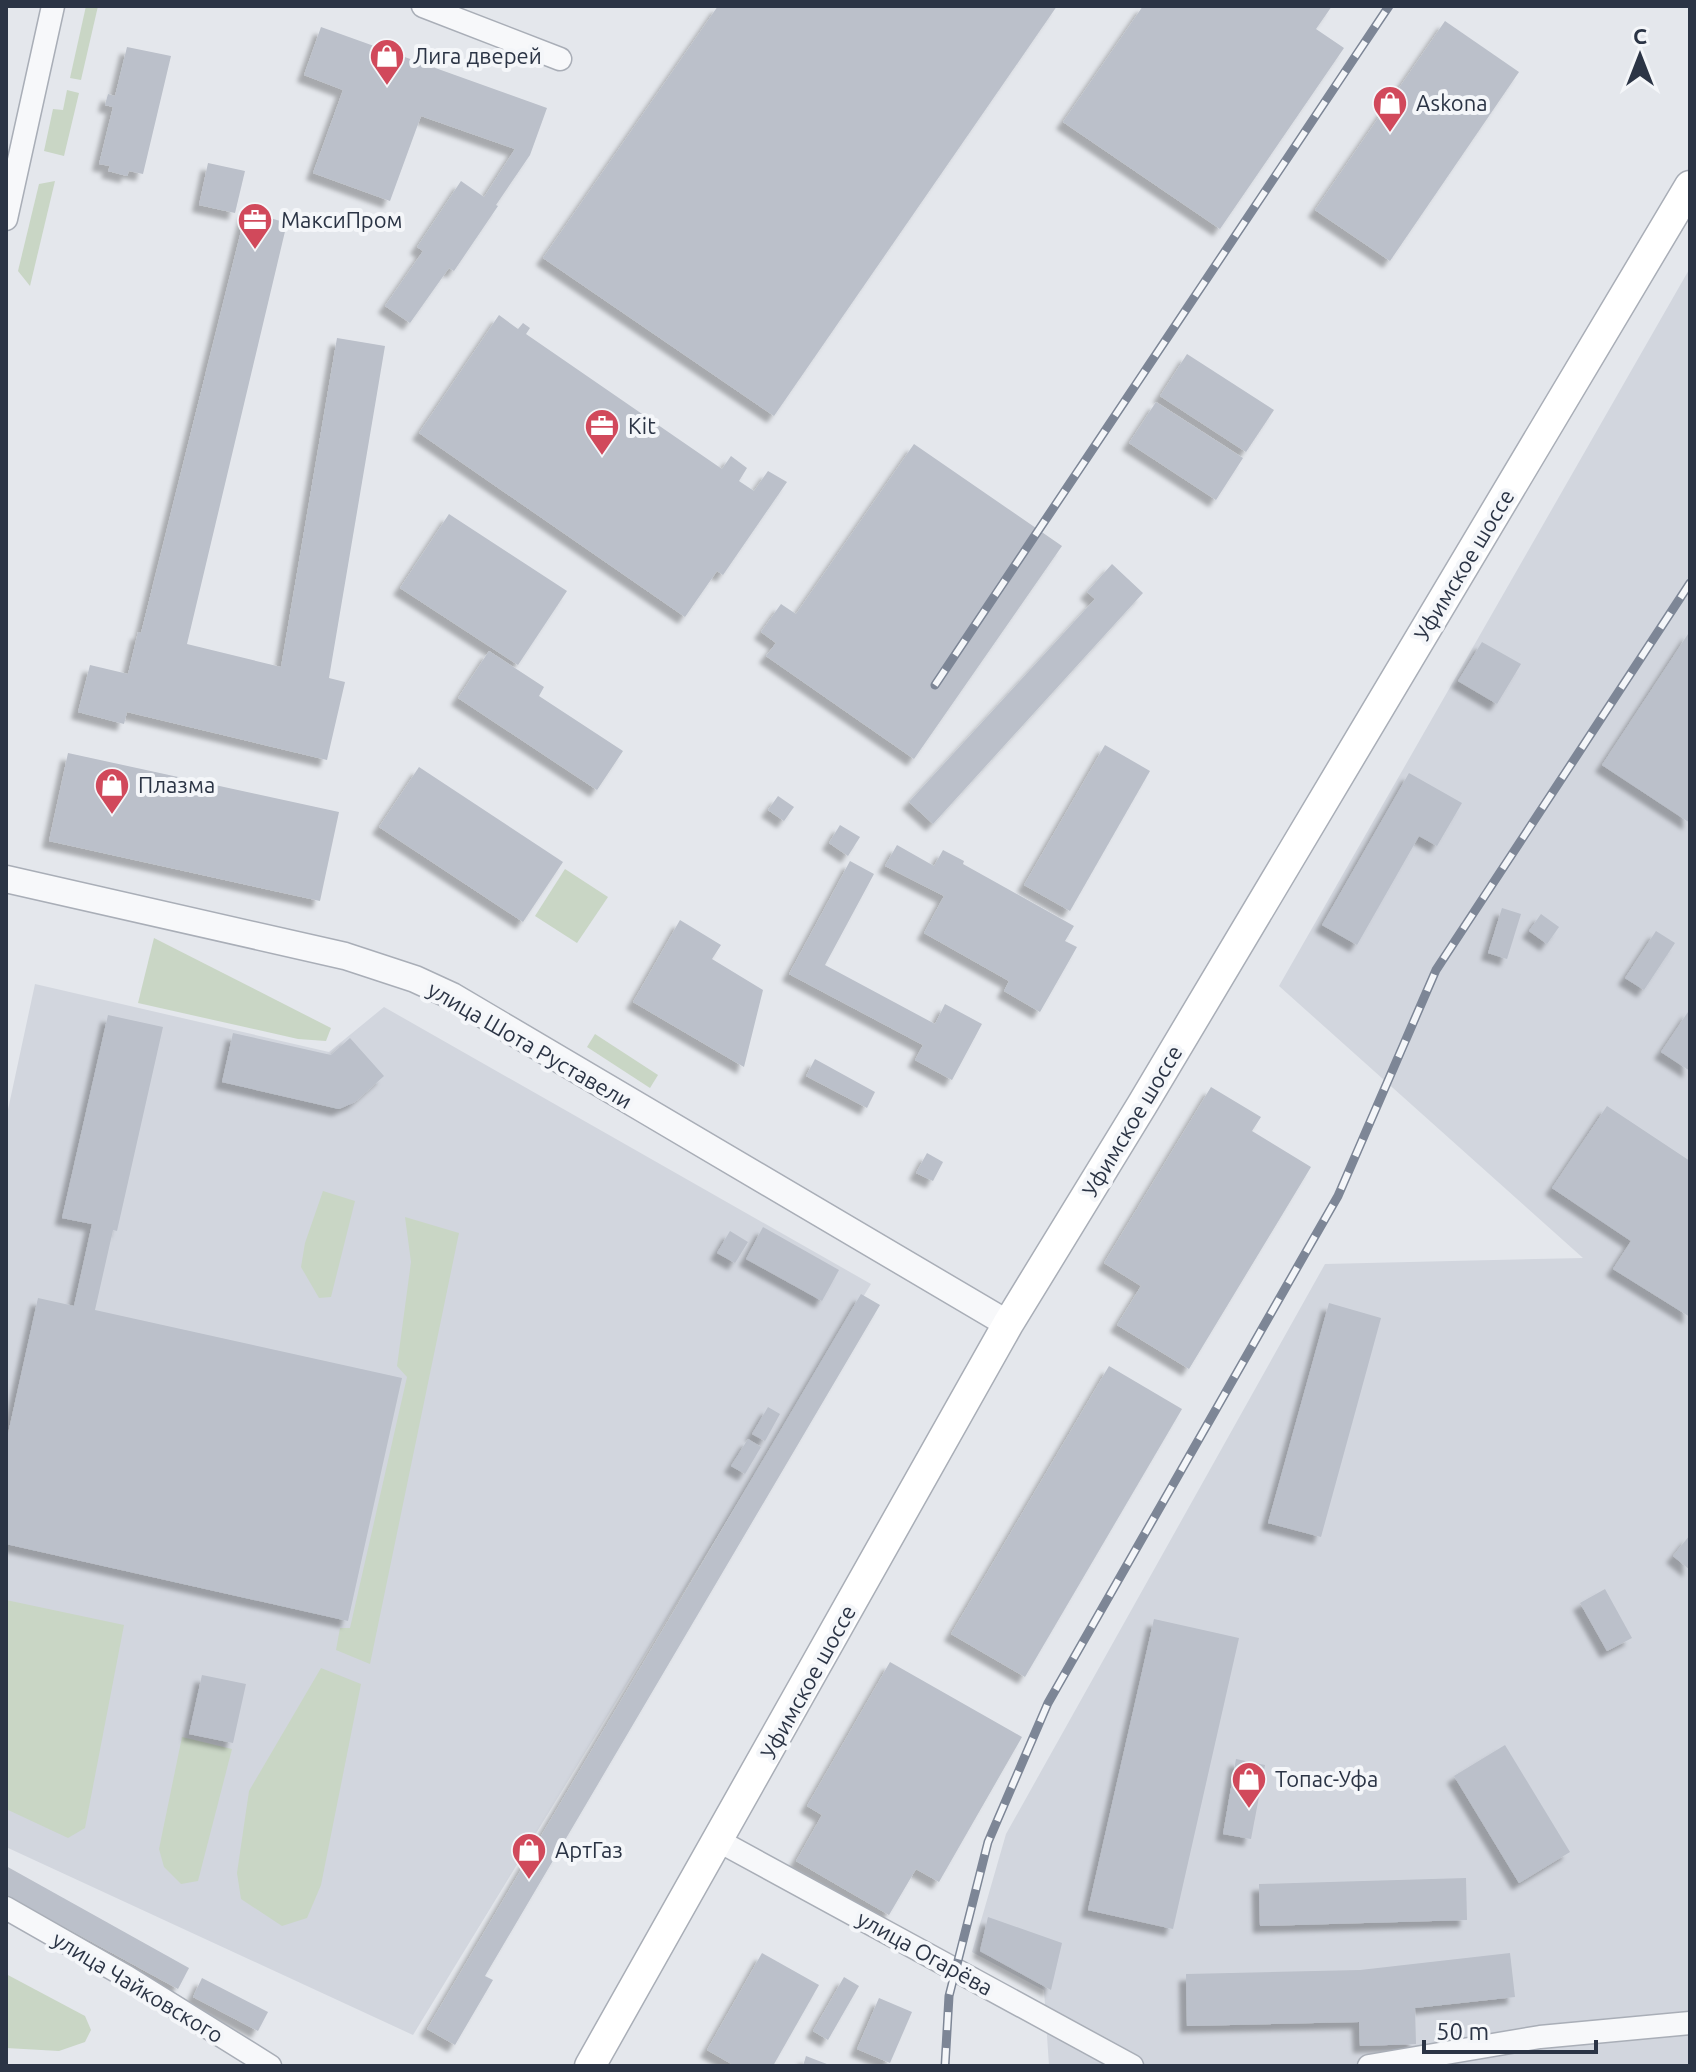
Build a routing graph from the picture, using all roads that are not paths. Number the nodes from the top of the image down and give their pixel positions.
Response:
1 (53, 6) edge
2 (423, 6) edge
3 (560, 59) dead end
4 (1690, 186) edge
5 (6, 219) edge
6 (6, 879) edge
7 (1008, 1324) junction
8 (719, 1841) junction
9 (6, 1908) edge
10 (1690, 2023) edge
11 (270, 2066) edge
12 (590, 2066) edge
13 (1132, 2066) edge
14 (1369, 2066) edge

1 - 5 street
2 - 3 street
4 - 7 main road, Уфимское шоссе
6 - 7 street, улица Шота Руставели
7 - 8 main road, Уфимское шоссе
8 - 12 main road, Уфимское шоссе
8 - 13 street, улица Огарёва
9 - 11 street, улица Чайковского
10 - 14 street

